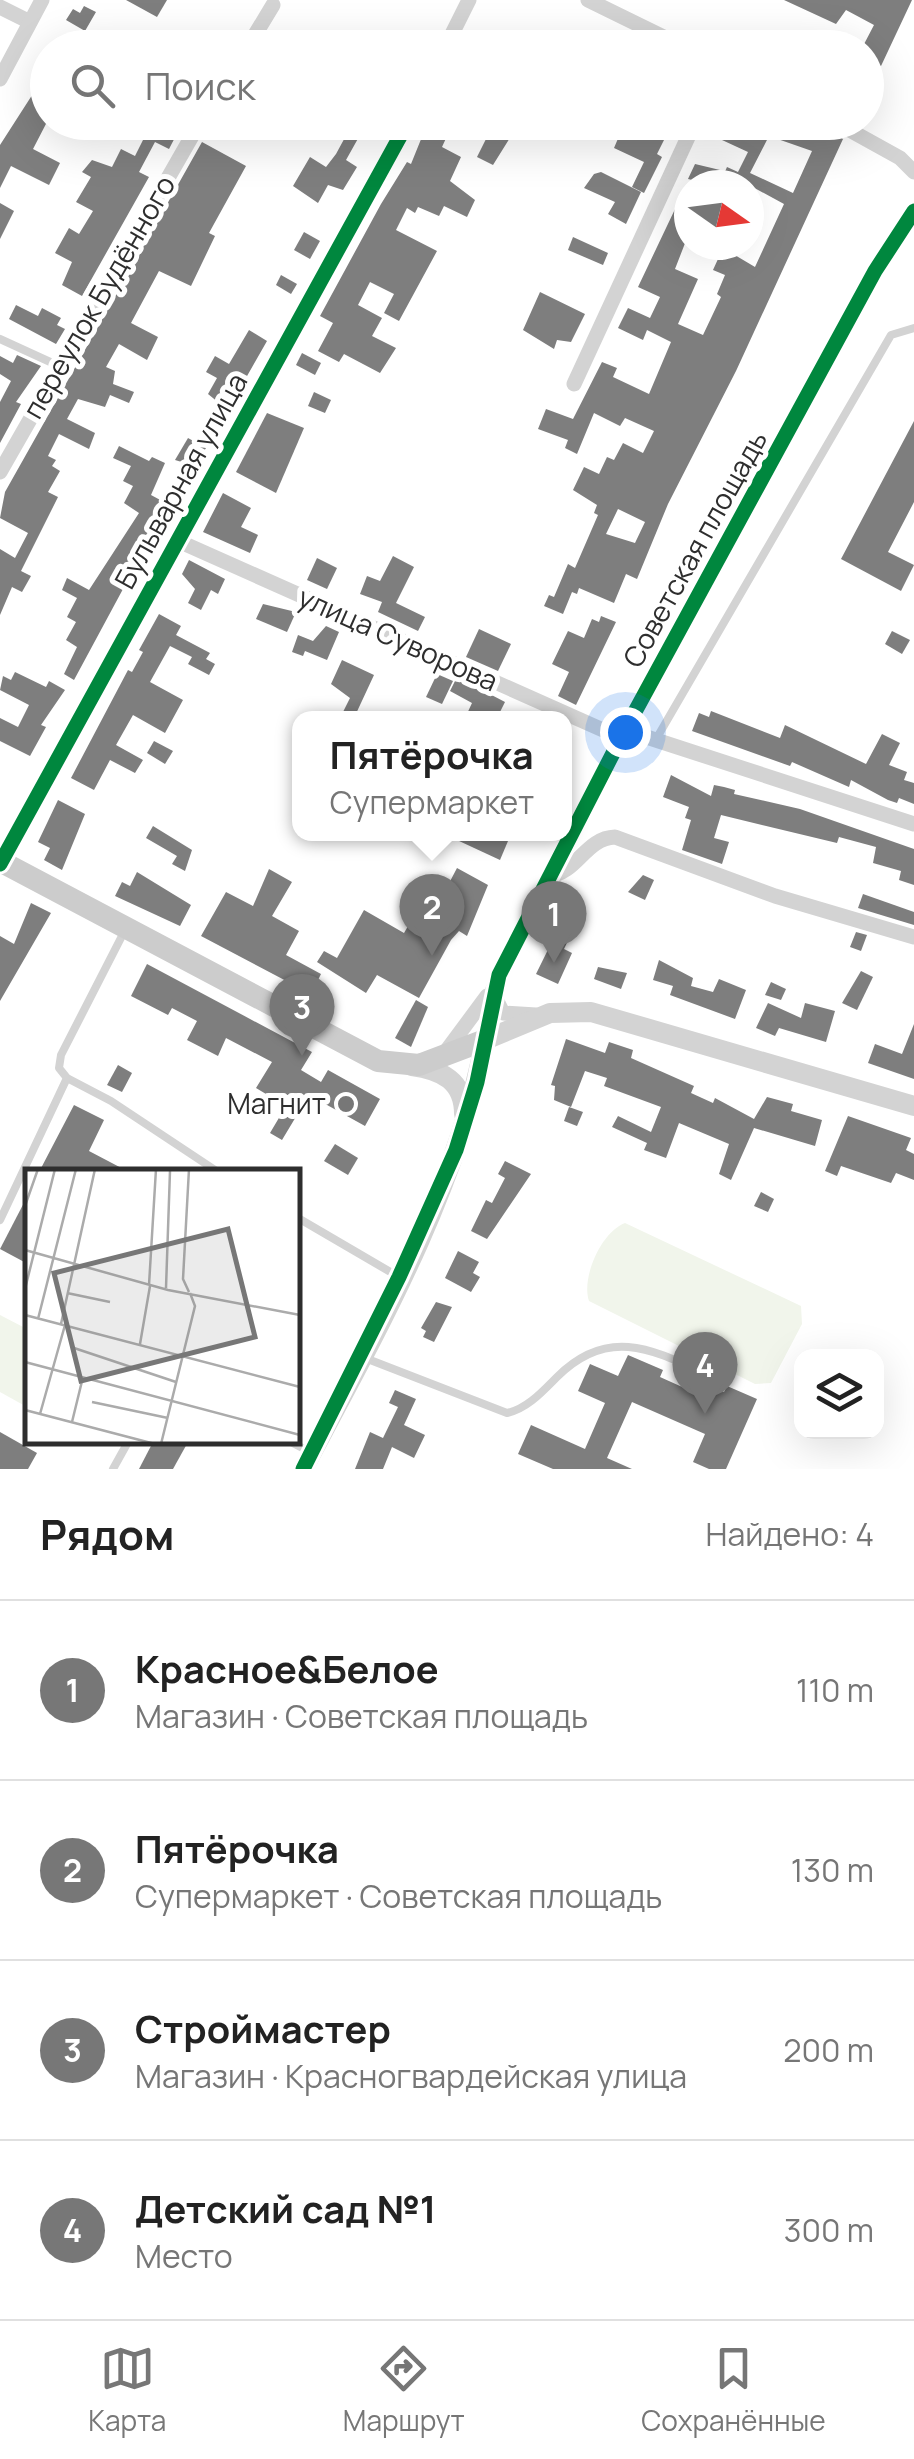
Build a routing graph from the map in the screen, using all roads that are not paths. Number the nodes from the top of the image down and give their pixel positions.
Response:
1 (42, 0) edge
2 (469, 0) edge
3 (588, 0) edge
4 (273, 5) dead end
5 (0, 7) edge
6 (30, 22) junction
7 (258, 30) edge
8 (454, 30) edge
9 (649, 30) edge
10 (0, 79) edge
11 (190, 140) edge
12 (398, 140) edge
13 (688, 140) edge
14 (869, 140) edge
15 (907, 160) edge
16 (914, 172) edge
17 (914, 211) edge
18 (914, 328) edge
19 (0, 339) edge
20 (59, 366) junction
21 (574, 384) dead end
22 (0, 472) edge
23 (176, 540) junction
24 (570, 711) edge
25 (572, 712) edge
26 (623, 734) junction
27 (656, 742) junction
28 (914, 824) edge
29 (572, 831) edge
30 (566, 841) edge
31 (0, 862) edge
32 (548, 876) junction
33 (126, 928) junction
34 (914, 937) edge
35 (496, 982) junction
36 (545, 1015) junction
37 (484, 1040) junction
38 (419, 1064) junction
39 (67, 1078) junction
40 (472, 1101) junction
41 (914, 1106) edge
42 (460, 1136) junction
43 (213, 1169) edge
44 (300, 1219) edge
45 (0, 1220) edge
46 (400, 1277) junction
47 (361, 1356) junction
48 (721, 1381) dead end
49 (127, 1444) edge
50 (308, 1461) edge
51 (113, 1469) edge

1 - 6 street
2 - 8 street
3 - 9 street
4 - 7 street
5 - 6 street
6 - 10 street
11 - 20 street, переулок Будённого
12 - 23 street, Бульварная улица
13 - 21 street
14 - 15 street
15 - 16 street
17 - 26 street, Советская площадь
18 - 27 lane
19 - 20 lane
20 - 22 street, переулок Будённого
23 - 24 street, улица Суворова
23 - 31 street, Бульварная улица
25 - 26 street, улица Суворова
26 - 27 street, улица Суворова
26 - 29 street, Советская площадь
27 - 28 street, улица Суворова
30 - 32 street, Советская площадь
31 - 33 main road
32 - 34 street
32 - 35 street, Советская площадь
33 - 38 main road
33 - 39 lane
35 - 36 street
35 - 37 street, Советская площадь
35 - 38 street
36 - 37 street
36 - 40 street
36 - 41 street
37 - 38 main road
37 - 40 street, Советская площадь
38 - 42 street
39 - 43 lane
39 - 45 lane
40 - 42 street, Советская площадь
42 - 46 street, Советская площадь
44 - 46 lane
46 - 47 street, Советская площадь
47 - 48 lane
47 - 50 street, Советская площадь
49 - 51 lane

